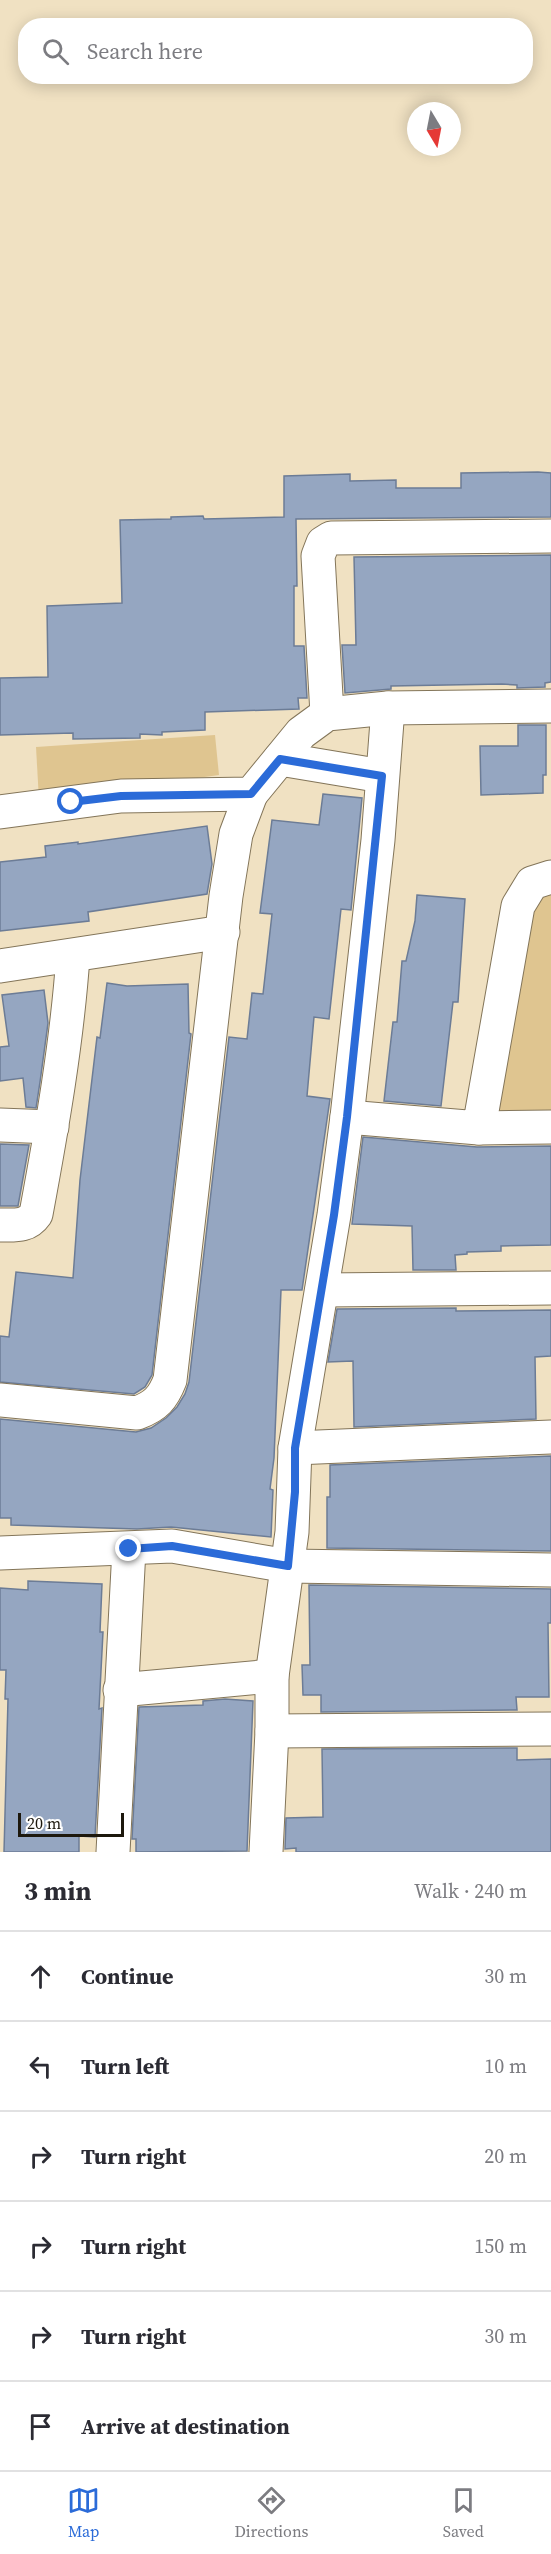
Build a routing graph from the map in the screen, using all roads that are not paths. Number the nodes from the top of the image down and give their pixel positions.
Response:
1 (551, 536) edge
2 (551, 706) edge
3 (388, 708) junction
4 (327, 714) junction
5 (280, 759) junction
6 (382, 776) junction
7 (251, 794) junction
8 (0, 812) edge
9 (551, 877) edge
10 (224, 932) junction
11 (73, 956) junction
12 (0, 966) edge
13 (347, 1117) junction
14 (0, 1125) edge
15 (52, 1127) junction
16 (551, 1127) edge
17 (479, 1128) junction
18 (0, 1225) edge
19 (551, 1288) edge
20 (322, 1290) junction
21 (0, 1400) edge
22 (551, 1437) edge
23 (295, 1448) junction
24 (129, 1549) junction
25 (0, 1552) edge
26 (288, 1566) junction
27 (551, 1570) edge
28 (272, 1676) junction
29 (120, 1690) junction
30 (551, 1730) edge
31 (272, 1731) junction
32 (113, 1852) edge
33 (266, 1852) edge

1 - 4 street
2 - 3 street
3 - 4 street
3 - 6 street
4 - 5 street
5 - 6 street
5 - 7 street
6 - 13 street
7 - 8 street
7 - 10 street
9 - 17 street
10 - 11 street
10 - 21 street
11 - 12 street
11 - 15 street
13 - 17 street
13 - 20 street
14 - 15 street
15 - 18 street
16 - 17 street
19 - 20 street
20 - 23 street
22 - 23 street
23 - 26 street
24 - 25 street
24 - 26 street
24 - 29 street
26 - 27 street
26 - 28 street
28 - 29 street
28 - 31 street
29 - 32 street
30 - 31 street
31 - 33 street

